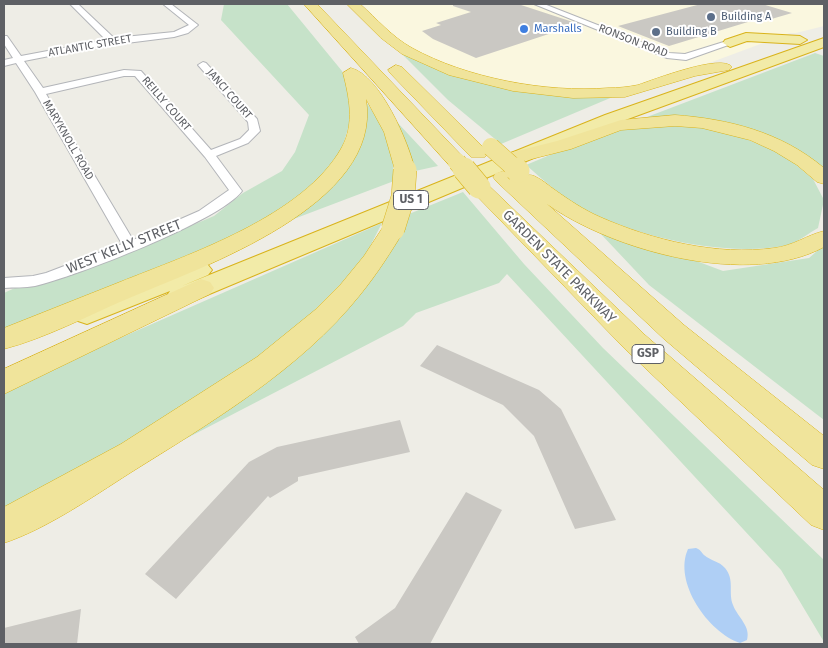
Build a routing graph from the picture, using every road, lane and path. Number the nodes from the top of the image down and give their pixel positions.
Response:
1 (74, 4) edge
2 (167, 4) edge
3 (340, 4) edge
4 (353, 4) edge
5 (538, 4) edge
6 (304, 7) edge
7 (310, 25) dead end
8 (824, 33) edge
9 (4, 38) edge
10 (800, 40) junction
11 (112, 42) junction
12 (824, 42) edge
13 (730, 43) junction
14 (769, 51) junction
15 (19, 60) junction
16 (4, 64) edge
17 (203, 65) dead end
18 (724, 66) junction
19 (40, 92) junction
20 (209, 155) junction
21 (504, 173) junction
22 (824, 178) edge
23 (236, 191) joint
24 (824, 238) edge
25 (129, 245) junction
26 (4, 284) edge
27 (201, 288) junction
28 (4, 339) edge
29 (4, 348) edge
30 (4, 372) edge
31 (4, 382) edge
32 (824, 455) edge
33 (824, 513) edge
34 (4, 526) edge

1 - 11 street
2 - 11 street, ATLANTIC STREET
3 - 21 highway, GARDEN STATE PARKWAY / GSP
4 - 18 highway
5 - 13 street, RONSON ROAD
6 - 7 highway
6 - 21 highway, GARDEN STATE PARKWAY / GSP, bridge
8 - 10 highway, US 1
9 - 15 street, MARYKNOLL ROAD
10 - 13 highway
10 - 14 highway, US 1
11 - 15 street, ATLANTIC STREET
12 - 21 highway, US 1
13 - 14 highway
14 - 18 highway, US 1
15 - 16 street, ATLANTIC STREET
15 - 19 street, MARYKNOLL ROAD
17 - 20 street, JANCI COURT
18 - 29 highway, US 1
19 - 20 street, REILLY COURT
19 - 25 street, MARYKNOLL ROAD
20 - 23 street, REILLY COURT
21 - 22 highway
21 - 24 highway
21 - 27 highway, US 1
21 - 32 highway, GARDEN STATE PARKWAY / GSP
21 - 33 highway, GARDEN STATE PARKWAY / GSP
23 - 25 street, WEST KELLY STREET
25 - 26 street, WEST KELLY STREET
27 - 30 highway, US 1
27 - 31 highway
28 - 34 highway, bridge

